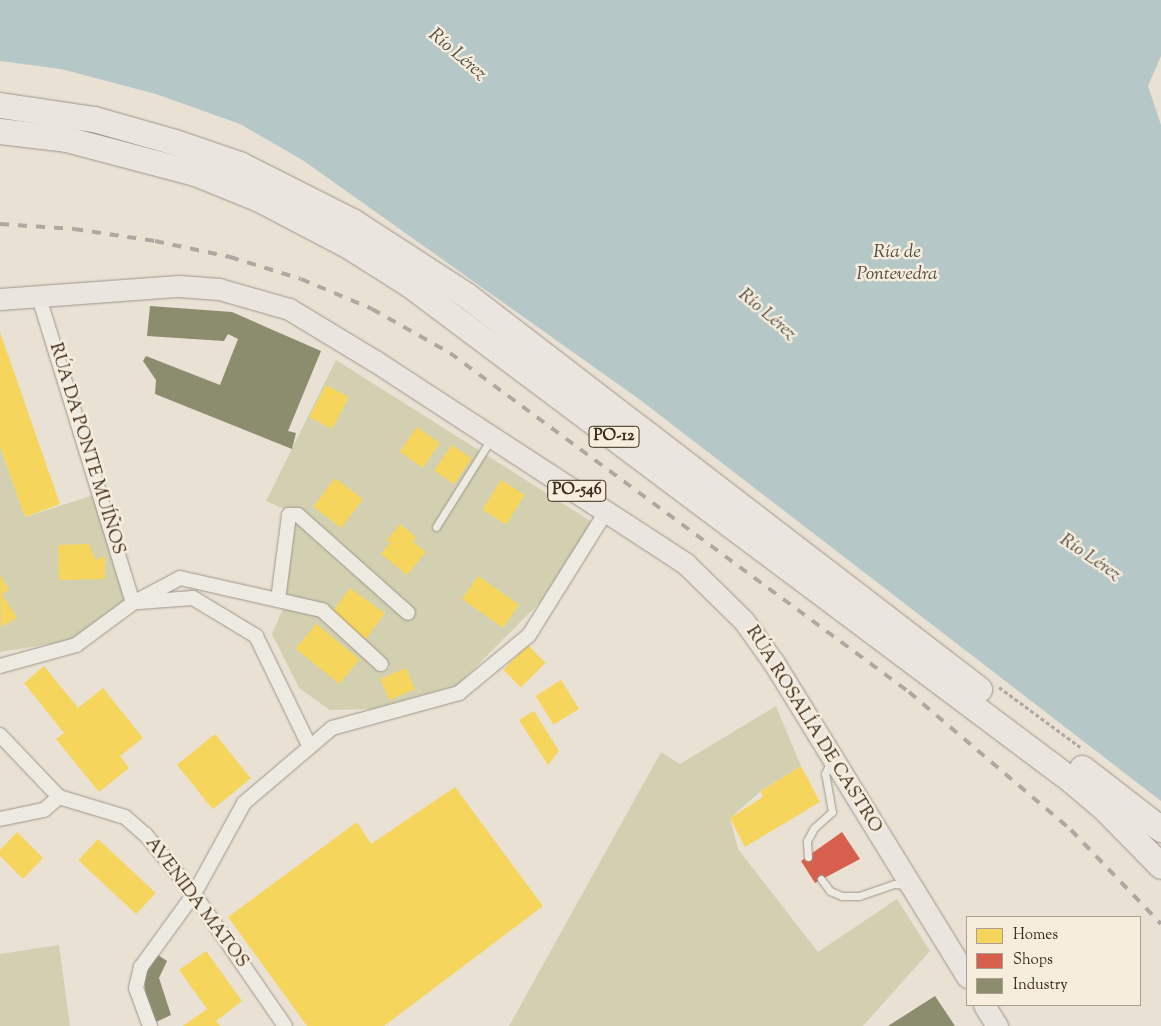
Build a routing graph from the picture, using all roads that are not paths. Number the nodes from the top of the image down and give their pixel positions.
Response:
1 (2, 105) edge
2 (0, 131) edge
3 (66, 139) junction
4 (0, 141) edge
5 (38, 295) junction
6 (0, 299) edge
7 (493, 436) junction
8 (607, 510) junction
9 (436, 527) dead end
10 (278, 600) junction
11 (133, 603) junction
12 (408, 613) dead end
13 (381, 664) dead end
14 (0, 666) edge
15 (0, 734) edge
16 (310, 747) junction
17 (832, 758) junction
18 (59, 797) junction
19 (0, 819) edge
20 (1161, 829) edge
21 (808, 857) dead end
22 (1161, 866) edge
23 (821, 880) dead end
24 (910, 885) junction
25 (194, 894) junction
26 (966, 975) edge
27 (985, 1006) edge
28 (150, 1026) edge
29 (285, 1026) edge
30 (997, 1026) edge

1 - 20 highway, PO-12
2 - 3 highway, PO-12
3 - 4 highway
3 - 22 highway, PO-12
5 - 6 main road, RÚA ROSALÍA DE CASTRO / PO-546
5 - 7 main road, RÚA ROSALÍA DE CASTRO / PO-546
5 - 11 street, RÚA DA PONTE MUÍÑOS
7 - 8 main road, RÚA ROSALÍA DE CASTRO / PO-546
7 - 9 lane
8 - 16 street
8 - 17 main road, RÚA ROSALÍA DE CASTRO / PO-546
10 - 11 street
10 - 12 street
10 - 13 street
11 - 14 street
11 - 16 street
15 - 18 street
16 - 25 street
17 - 21 lane
17 - 24 main road, RÚA ROSALÍA DE CASTRO / PO-546
18 - 19 street
18 - 25 street, AVENIDA MATOS
23 - 24 lane
24 - 26 main road, RÚA ROSALÍA DE CASTRO / PO-546
25 - 28 street
25 - 29 street, AVENIDA MATOS
27 - 30 main road

